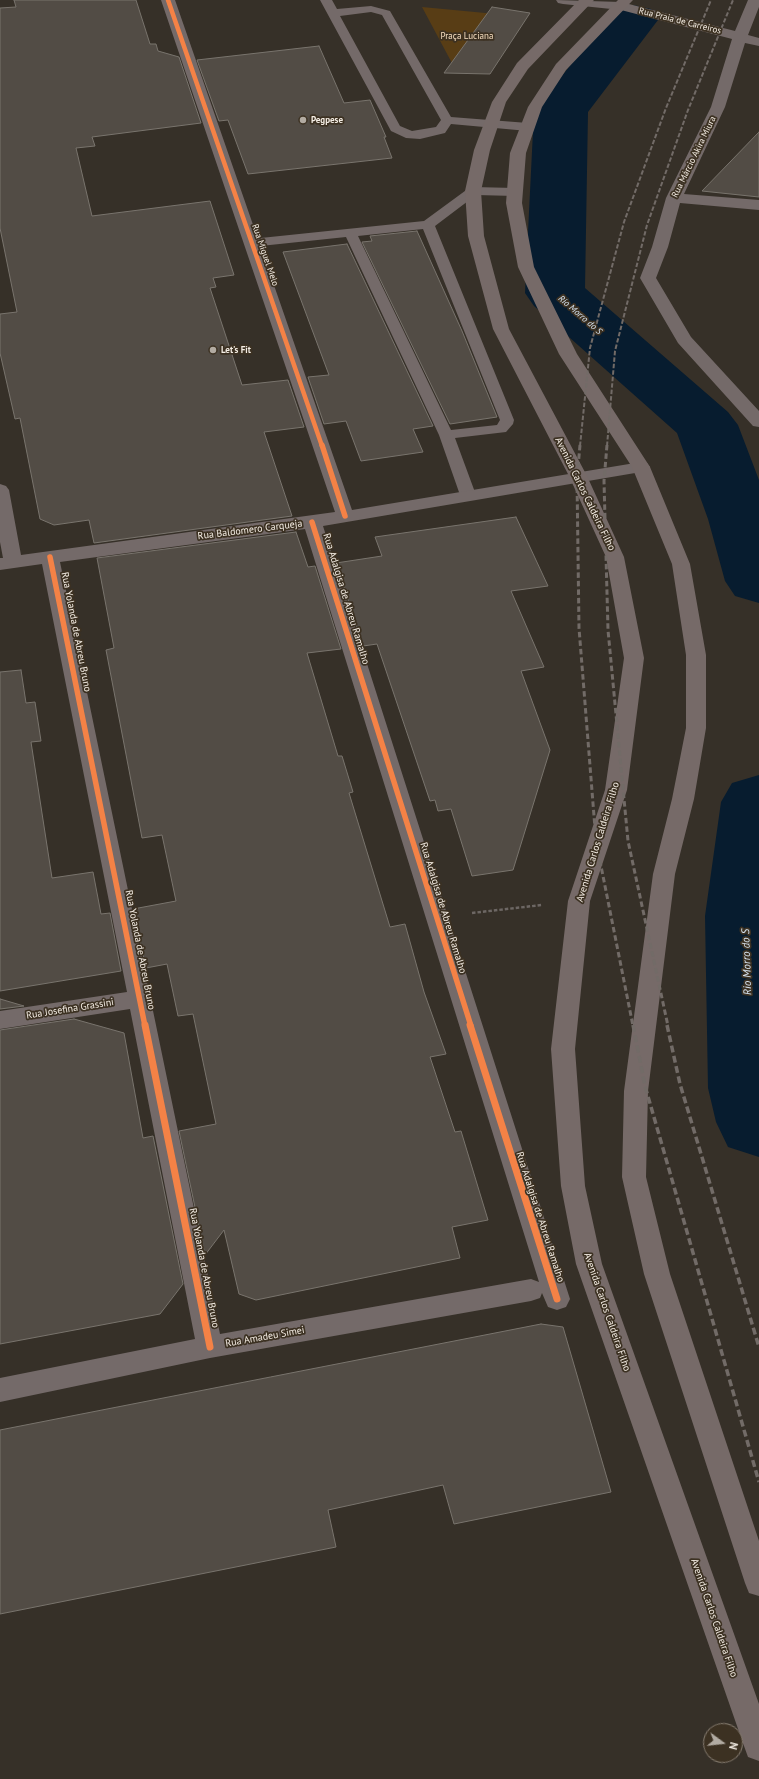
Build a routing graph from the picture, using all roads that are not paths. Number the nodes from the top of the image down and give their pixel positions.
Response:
1 (168, 0) edge
2 (326, 0) edge
3 (563, 0) edge
4 (755, 0) edge
5 (586, 1) edge
6 (623, 3) edge
7 (333, 13) junction
8 (740, 36) junction
9 (759, 42) edge
10 (447, 120) junction
11 (491, 124) junction
12 (528, 128) junction
13 (473, 191) junction
14 (515, 192) junction
15 (674, 198) junction
16 (759, 205) edge
17 (428, 224) junction
18 (350, 232) junction
19 (251, 243) junction
20 (759, 422) edge
21 (446, 435) junction
22 (640, 467) junction
23 (578, 476) junction
24 (0, 490) edge
25 (468, 495) junction
26 (345, 516) junction
27 (312, 522) junction
28 (50, 556) junction
29 (7, 563) edge
30 (140, 999) junction
31 (0, 1020) edge
32 (531, 1290) dead end
33 (556, 1299) dead end
34 (210, 1347) junction
35 (0, 1390) edge
36 (759, 1583) edge
37 (759, 1746) edge

1 - 19 street, Rua Miguel Melo
2 - 7 lane
3 - 5 street, Rua Praia de Carreiros
4 - 8 street, Rua Márcio Akira Miura
5 - 6 street, Rua Praia de Carreiros
5 - 11 main road, Avenida Carlos Caldeira Filho
6 - 8 street, Rua Praia de Carreiros
6 - 12 main road
7 - 10 lane
7 - 10 lane
8 - 9 street, Rua Praia de Carreiros
8 - 15 street, Rua Márcio Akira Miura
10 - 11 lane
11 - 12 lane
11 - 13 main road, Avenida Carlos Caldeira Filho
12 - 14 main road
13 - 14 lane
13 - 17 lane
13 - 23 main road, Avenida Carlos Caldeira Filho
14 - 22 main road
15 - 16 street
15 - 20 street, Rua Márcio Akira Miura
17 - 18 lane
17 - 21 lane
18 - 19 lane
18 - 21 lane
19 - 26 street, Rua Miguel Melo
21 - 25 lane
22 - 23 street, Rua Baldomero Carqueja
22 - 36 main road
23 - 25 street, Rua Baldomero Carqueja
23 - 37 main road, Avenida Carlos Caldeira Filho
24 - 29 street
25 - 26 street, Rua Baldomero Carqueja
26 - 27 street, Rua Baldomero Carqueja
27 - 28 street, Rua Baldomero Carqueja
27 - 33 street, Rua Adalgisa de Abreu Ramalho
28 - 29 street, Rua Baldomero Carqueja
28 - 30 street, Rua Yolanda de Abreu Bruno
30 - 31 street, Rua Josefina Grassini
30 - 34 street, Rua Yolanda de Abreu Bruno
32 - 34 street, Rua Amadeu Simei
34 - 35 street, Rua Amadeu Simei

